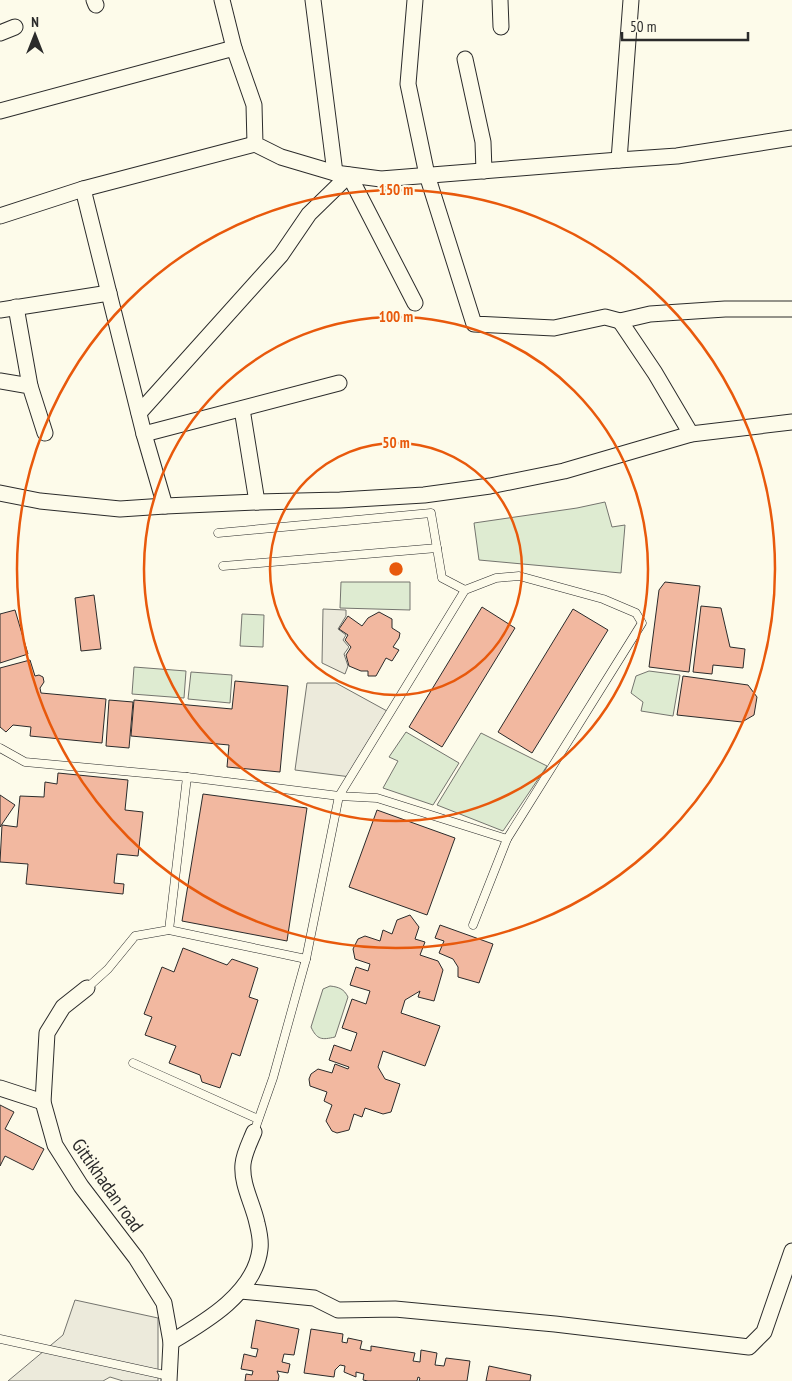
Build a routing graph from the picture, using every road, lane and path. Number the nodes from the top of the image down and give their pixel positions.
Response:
1 (222, 0) edge
2 (313, 0) edge
3 (414, 0) edge
4 (500, 0) edge
5 (631, 0) edge
6 (15, 27) dead end
7 (501, 27) dead end
8 (0, 33) edge
9 (234, 48) junction
10 (466, 59) dead end
11 (0, 111) edge
12 (792, 138) edge
13 (255, 144) junction
14 (619, 160) junction
15 (484, 171) junction
16 (342, 174) junction
17 (428, 176) junction
18 (83, 189) junction
19 (0, 216) edge
20 (109, 293) junction
21 (415, 303) dead end
22 (16, 307) junction
23 (792, 309) edge
24 (0, 310) edge
25 (620, 321) junction
26 (0, 381) edge
27 (339, 383) dead end
28 (30, 386) junction
29 (242, 408) junction
30 (139, 413) junction
31 (792, 422) edge
32 (45, 433) dead end
33 (144, 434) junction
34 (691, 434) junction
35 (0, 493) edge
36 (257, 502) junction
37 (165, 506) junction
38 (218, 533) dead end
39 (437, 548) junction
40 (222, 566) dead end
41 (465, 590) junction
42 (0, 748) edge
43 (187, 777) junction
44 (339, 796) junction
45 (507, 838) junction
46 (473, 925) dead end
47 (168, 930) junction
48 (306, 959) junction
49 (87, 988) joint
50 (133, 1063) dead end
51 (0, 1088) edge
52 (43, 1102) junction
53 (256, 1125) junction
54 (792, 1251) edge
55 (241, 1292) junction
56 (0, 1339) edge
57 (171, 1342) junction
58 (169, 1378) edge

1 - 9 street
2 - 16 street
3 - 17 street
4 - 7 street
5 - 14 street
6 - 8 street
9 - 11 street
9 - 13 street
10 - 15 street
12 - 14 street
13 - 16 street
13 - 18 street
14 - 15 street
15 - 17 street
16 - 17 street
16 - 21 street
16 - 30 street
17 - 25 street
18 - 19 street
18 - 20 street
20 - 22 street
20 - 30 street
22 - 24 street
22 - 28 street
23 - 25 street
25 - 34 street
26 - 28 street
27 - 29 street
28 - 32 street
29 - 33 street
29 - 36 street
30 - 33 street
31 - 34 street
33 - 37 street
34 - 36 street
35 - 37 street
36 - 37 street
38 - 39 lane
39 - 40 lane
39 - 41 lane
41 - 44 lane
41 - 45 lane
42 - 43 lane
43 - 44 lane
43 - 47 lane
44 - 45 lane
44 - 48 lane
45 - 46 lane
47 - 48 lane
47 - 49 lane
48 - 53 lane
49 - 52 street, Gittikhadan road
50 - 53 lane
51 - 52 street
52 - 57 street, Gittikhadan road
53 - 55 street
54 - 55 street
55 - 57 street
56 - 58 lane
57 - 58 street, Gittikhadan road

